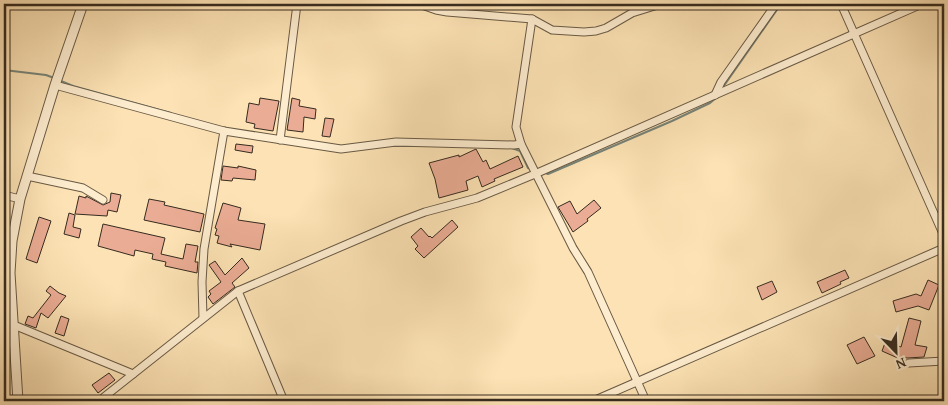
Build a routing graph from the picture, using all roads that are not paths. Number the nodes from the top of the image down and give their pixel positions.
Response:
1 (83, 4) edge
2 (297, 4) edge
3 (419, 4) edge
4 (661, 4) edge
5 (776, 4) edge
6 (841, 4) edge
7 (922, 4) edge
8 (532, 19) junction
9 (855, 33) junction
10 (55, 85) junction
11 (715, 95) junction
12 (224, 131) junction
13 (280, 140) junction
14 (521, 144) junction
15 (535, 174) junction
16 (27, 176) junction
17 (4, 195) edge
18 (20, 199) junction
19 (103, 200) dead end
20 (944, 236) edge
21 (944, 248) edge
22 (238, 291) junction
23 (203, 318) junction
24 (4, 321) edge
25 (14, 324) junction
26 (944, 361) edge
27 (909, 363) dead end
28 (133, 374) junction
29 (637, 380) junction
30 (18, 401) edge
31 (99, 401) edge
32 (284, 401) edge
33 (593, 401) edge
34 (646, 401) edge

1 - 10 street
2 - 13 street
3 - 8 street
4 - 8 street
5 - 11 street
6 - 9 street
7 - 9 street
8 - 14 street
9 - 11 street
9 - 20 street
10 - 12 street
10 - 16 street
11 - 15 street
12 - 13 street
12 - 23 street
13 - 14 street
14 - 15 street
15 - 22 street
15 - 29 street
16 - 18 street
16 - 19 street
17 - 18 street
18 - 25 street
21 - 29 street
22 - 23 street
22 - 32 street
23 - 28 street
24 - 25 street
25 - 28 street
25 - 30 street
26 - 27 street
28 - 31 street
29 - 33 street
29 - 34 street

